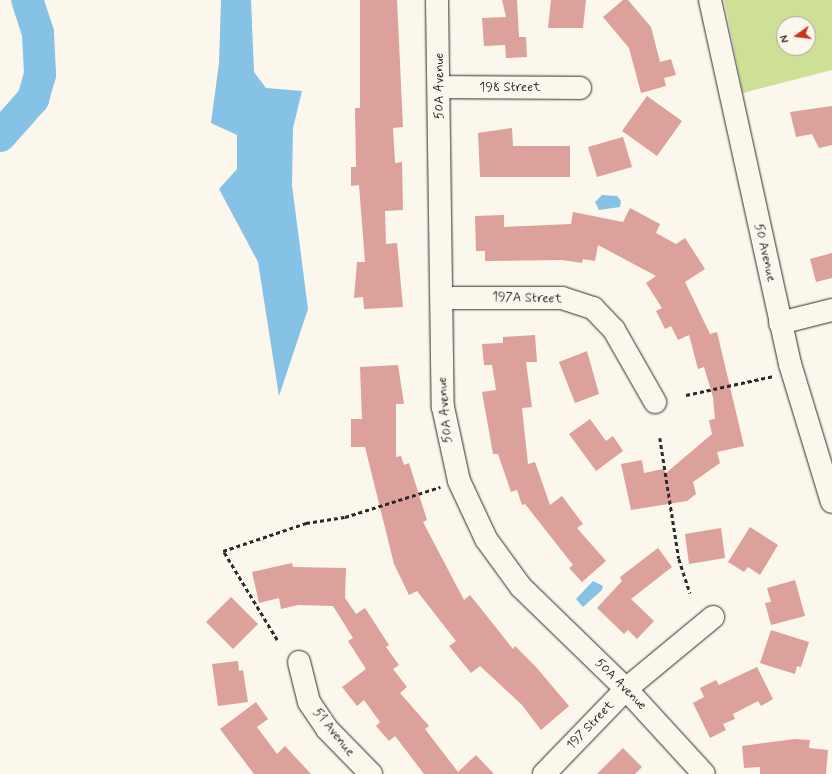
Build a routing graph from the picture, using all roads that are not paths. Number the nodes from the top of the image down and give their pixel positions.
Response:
1 (437, 0) edge
2 (710, 0) edge
3 (440, 87) junction
4 (580, 88) dead end
5 (443, 298) junction
6 (832, 310) edge
7 (780, 323) junction
8 (654, 402) dead end
9 (825, 455) edge
10 (832, 502) edge
11 (713, 617) dead end
12 (299, 662) dead end
13 (626, 689) junction
14 (371, 774) edge
15 (544, 774) edge
16 (704, 774) edge

1 - 3 street, 50A Avenue
2 - 7 street, 50 Avenue
3 - 4 street, 198 Street
3 - 5 street, 50A Avenue
5 - 8 street, 197A Street
5 - 13 street, 50A Avenue
6 - 7 street
7 - 9 street, 50 Avenue
9 - 10 street, 50 Avenue
11 - 13 street, 197 Street
12 - 14 street, 51 Avenue
13 - 15 street, 197 Street
13 - 16 street, 50A Avenue

